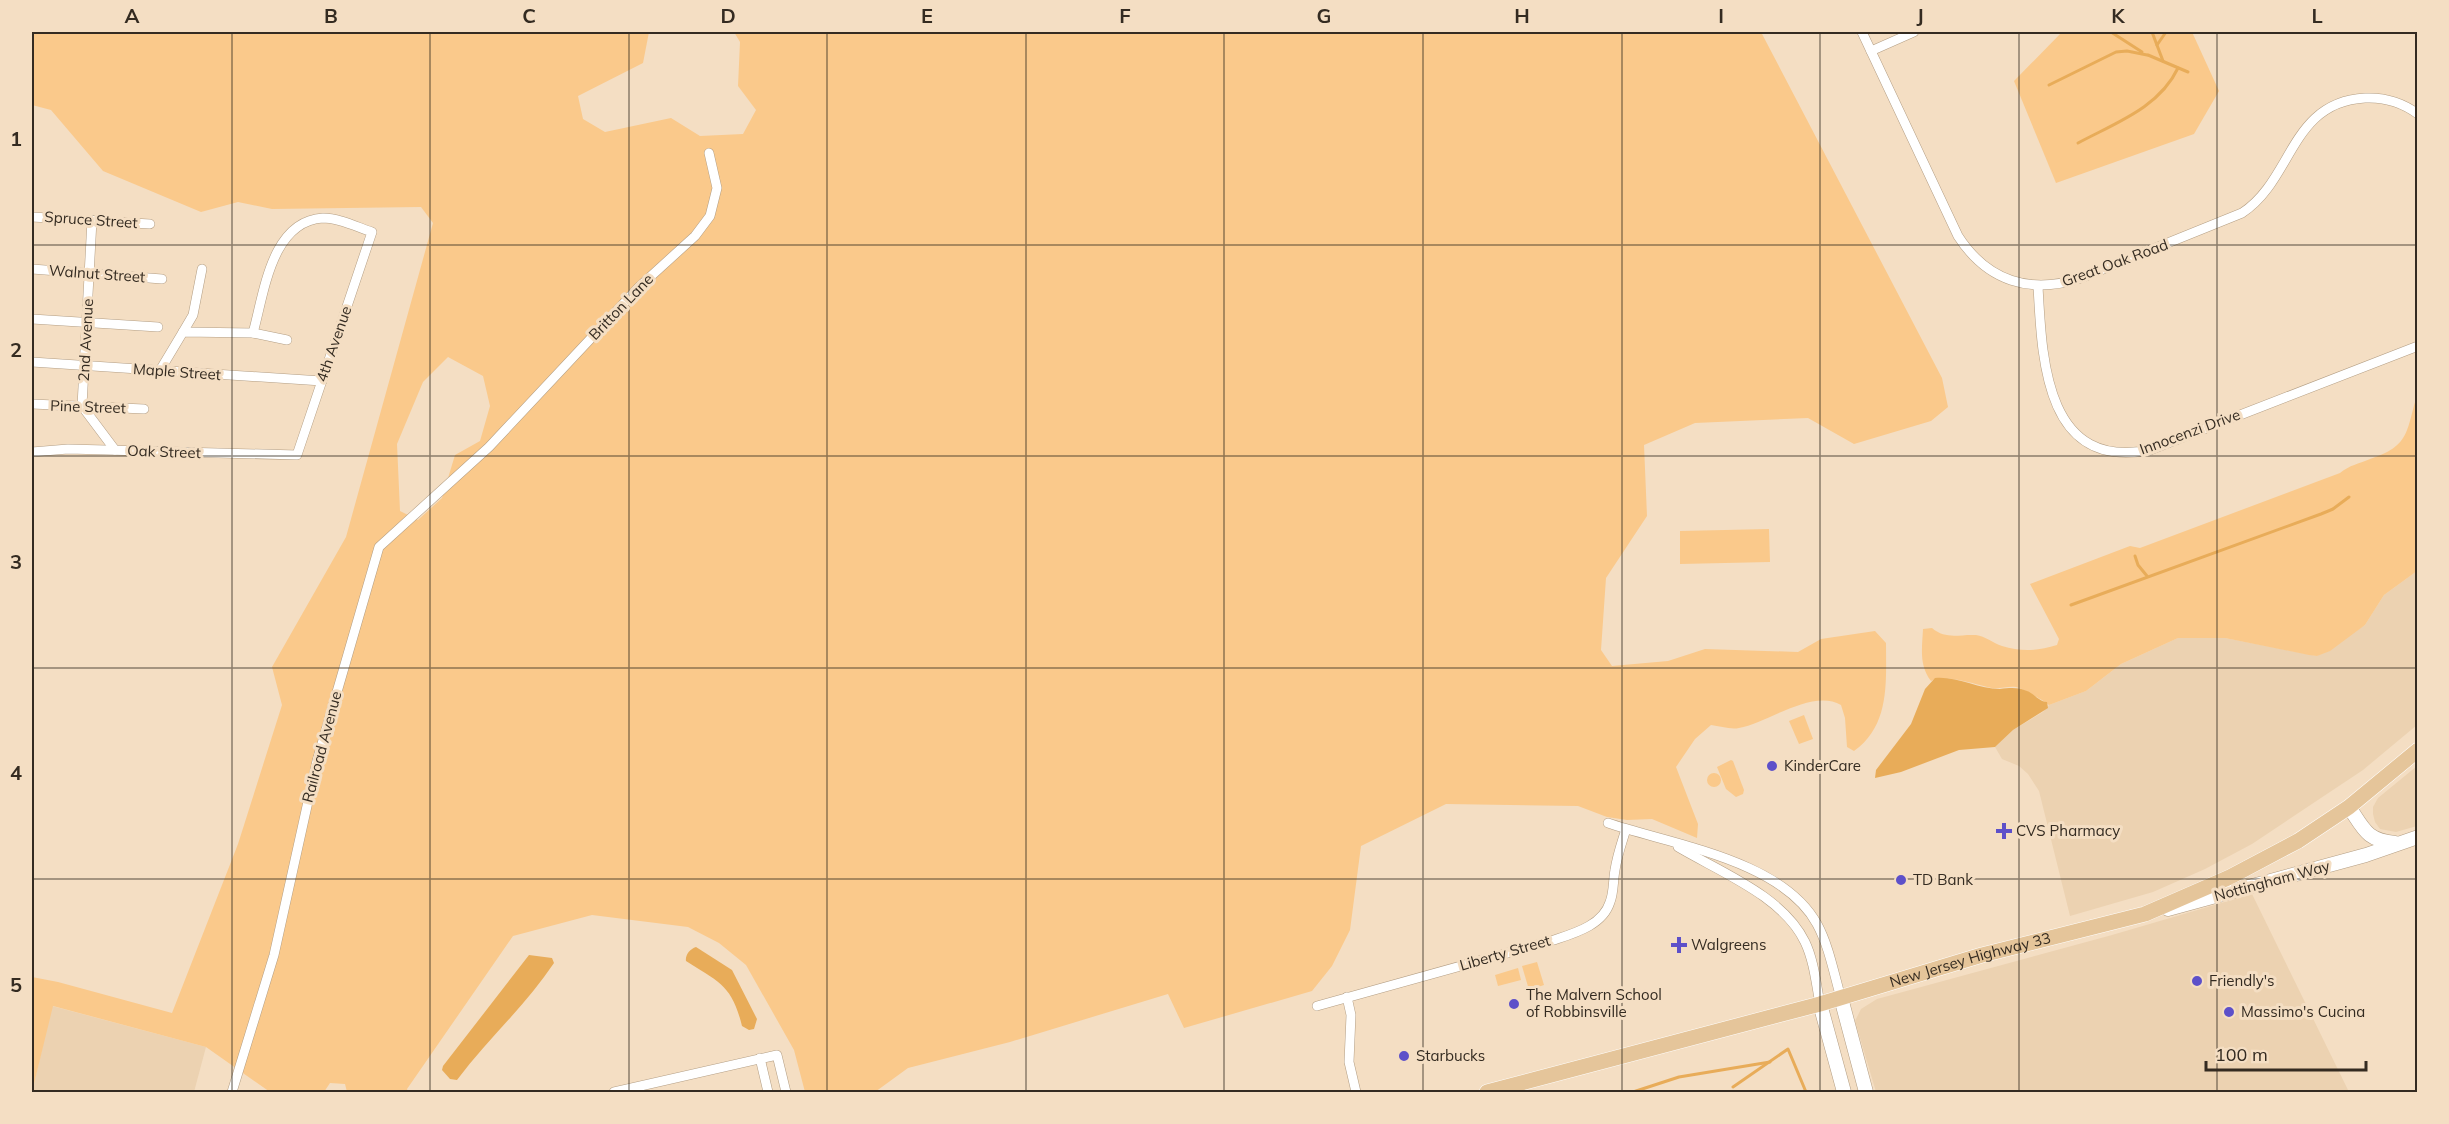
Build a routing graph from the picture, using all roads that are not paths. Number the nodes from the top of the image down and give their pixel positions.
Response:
1 (1862, 32) edge
2 (1914, 32) edge
3 (1871, 51) junction
4 (2418, 114) edge
5 (709, 153) dead end
6 (32, 216) edge
7 (92, 220) junction
8 (150, 224) dead end
9 (32, 269) edge
10 (202, 269) dead end
11 (89, 273) junction
12 (162, 279) dead end
13 (2038, 286) junction
14 (32, 319) edge
15 (87, 322) junction
16 (158, 327) dead end
17 (183, 332) junction
18 (253, 333) junction
19 (287, 340) dead end
20 (2418, 346) edge
21 (32, 362) edge
22 (84, 365) junction
23 (159, 372) junction
24 (322, 381) junction
25 (32, 404) edge
26 (82, 406) junction
27 (144, 409) dead end
28 (489, 447) joint
29 (115, 450) junction
30 (32, 452) edge
31 (297, 455) joint
32 (2418, 750) edge
33 (2349, 807) junction
34 (1608, 823) dead end
35 (1626, 829) junction
36 (2418, 837) edge
37 (1670, 843) junction
38 (2397, 843) junction
39 (2145, 914) junction
40 (1347, 997) junction
41 (1841, 998) junction
42 (1820, 1004) junction
43 (1317, 1006) dead end
44 (760, 1058) junction
45 (232, 1092) edge
46 (614, 1092) edge
47 (768, 1092) edge
48 (786, 1092) edge
49 (1356, 1092) edge
50 (1487, 1092) edge
51 (1844, 1092) edge
52 (1866, 1092) edge

1 - 3 street, Great Oak Road
2 - 3 street
3 - 13 street, Great Oak Road
4 - 13 street, Great Oak Road
5 - 28 street, Britton Lane
6 - 7 street, Spruce Street
7 - 8 street, Spruce Street
7 - 11 street, 2nd Avenue
9 - 11 street, Walnut Street
10 - 17 street
11 - 12 street, Walnut Street
11 - 15 street, 2nd Avenue
13 - 20 street, Innocenzi Drive
14 - 15 street
15 - 16 street
15 - 22 street, 2nd Avenue
17 - 18 street
17 - 23 street
18 - 19 street
18 - 24 street, 4th Avenue
21 - 22 street, Maple Street
22 - 23 street, Maple Street
22 - 26 street, 2nd Avenue
23 - 24 street, Maple Street
24 - 31 street, 4th Avenue
25 - 26 street, Pine Street
26 - 27 street, Pine Street
26 - 29 street
28 - 45 street, Railroad Avenue
29 - 30 street, Oak Street
29 - 31 street, Oak Street
32 - 33 main road, New Jersey Highway 33
33 - 38 street
33 - 39 main road, New Jersey Highway 33
34 - 35 street
35 - 37 street
35 - 40 street, Liberty Street
36 - 38 street, Nottingham Way
37 - 41 street
37 - 42 street
38 - 39 street, Nottingham Way
39 - 41 main road, New Jersey Highway 33
40 - 43 street, Liberty Street
40 - 49 street
41 - 42 main road, New Jersey Highway 33
41 - 52 street
42 - 50 main road, New Jersey Highway 33
42 - 51 street
44 - 46 street
44 - 47 street
44 - 48 street

